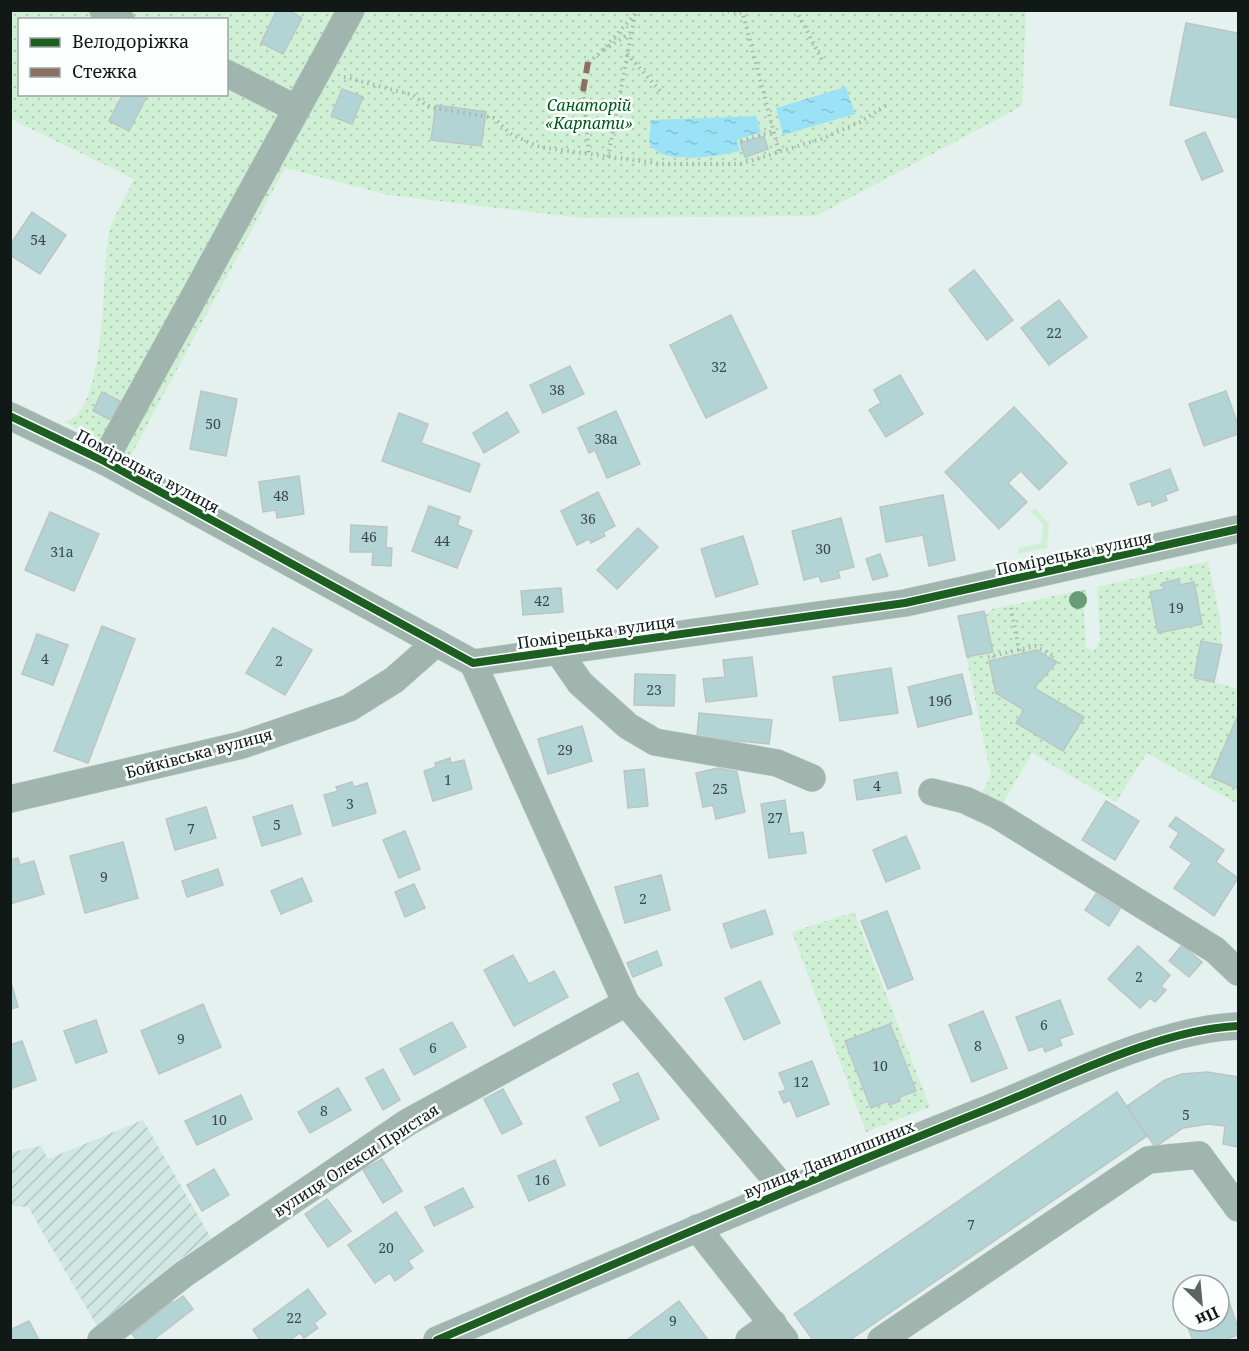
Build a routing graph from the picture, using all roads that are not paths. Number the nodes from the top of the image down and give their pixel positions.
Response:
1 (103, 10) edge
2 (351, 10) edge
3 (117, 18) edge
4 (228, 74) edge
5 (297, 109) junction
6 (10, 416) edge
7 (104, 461) junction
8 (1239, 530) edge
9 (436, 643) junction
10 (558, 651) junction
11 (473, 663) junction
12 (812, 778) dead end
13 (932, 792) dead end
14 (10, 799) edge
15 (1239, 972) edge
16 (626, 1003) junction
17 (1239, 1026) edge
18 (785, 1190) junction
19 (1239, 1208) edge
20 (697, 1228) junction
21 (779, 1332) edge
22 (101, 1341) edge
23 (437, 1341) edge
24 (749, 1341) edge
25 (881, 1341) edge

1 - 3 street
2 - 5 street
4 - 5 street
5 - 7 street
6 - 7 street, Помірецька вулиця
7 - 9 street, Помірецька вулиця
8 - 10 street, Помірецька вулиця
9 - 11 street, Помірецька вулиця
9 - 14 street, Бойківська вулиця
10 - 11 street, Помірецька вулиця
10 - 12 street
11 - 16 street
13 - 15 street
16 - 18 street
16 - 22 street, вулиця Олекси Пристая
17 - 18 street, вулиця Данилишиних
18 - 20 street, вулиця Данилишиних
19 - 25 street
20 - 21 street
20 - 23 street, вулиця Данилишиних
21 - 24 street

